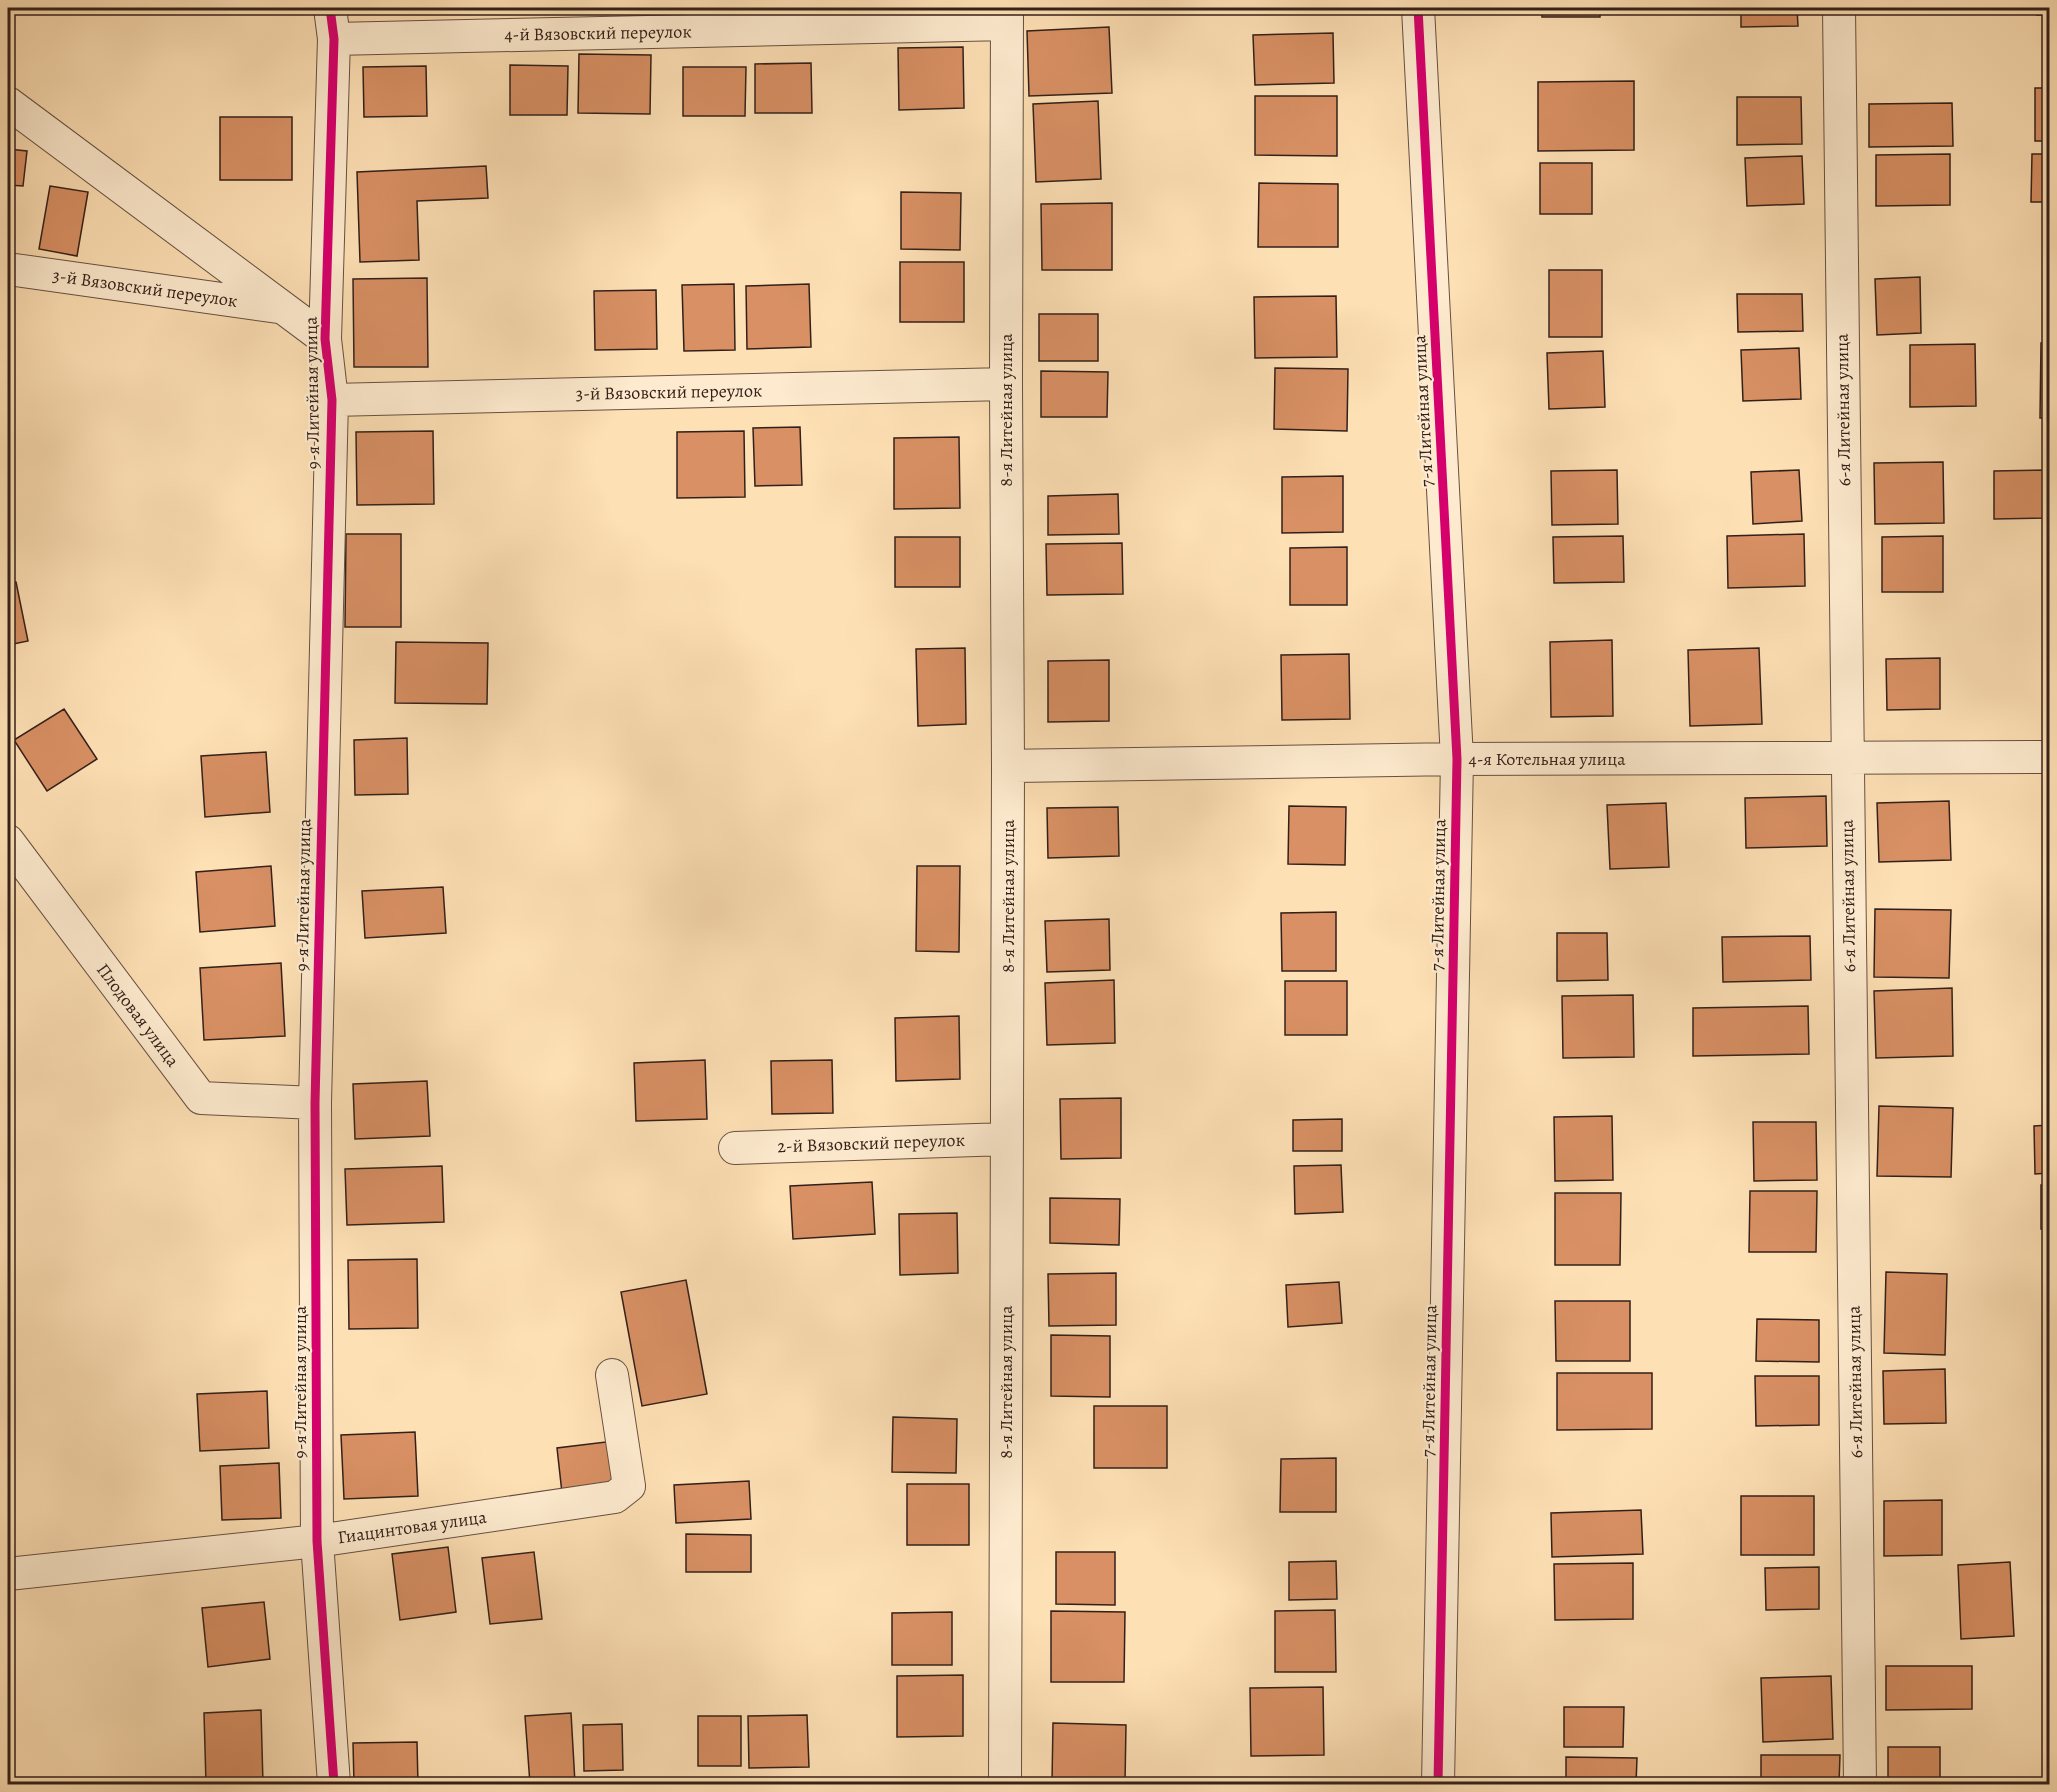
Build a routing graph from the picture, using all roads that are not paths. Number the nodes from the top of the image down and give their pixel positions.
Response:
1 (330, 8) edge
2 (1418, 8) edge
3 (1839, 8) edge
4 (1007, 16) edge
5 (334, 39) junction
6 (8, 103) edge
7 (8, 269) edge
8 (282, 307) junction
9 (326, 339) junction
10 (1006, 384) junction
11 (332, 400) junction
12 (2049, 757) edge
13 (1847, 758) junction
14 (1457, 759) junction
15 (1008, 766) junction
16 (8, 841) edge
17 (315, 1103) junction
18 (1007, 1139) junction
19 (735, 1148) dead end
20 (612, 1375) dead end
21 (317, 1540) junction
22 (8, 1574) edge
23 (334, 1785) edge
24 (1005, 1785) edge
25 (1438, 1785) edge
26 (1860, 1785) edge

1 - 5 street, 9-я Литейная улица
2 - 14 street, 7-я Литейная улица
3 - 13 street, 6-я Литейная улица
4 - 5 street, 4-й Вязовский переулок
4 - 10 street, 8-я Литейная улица
5 - 9 street, 9-я Литейная улица
6 - 8 street
7 - 8 street, 3-й Вязовский переулок
8 - 9 street
9 - 11 street, 9-я Литейная улица
10 - 11 street, 3-й Вязовский переулок
10 - 15 street, 8-я Литейная улица
11 - 17 street, 9-я Литейная улица
12 - 13 street, 4-я Котельная улица
13 - 14 street, 4-я Котельная улица
13 - 26 street, 6-я Литейная улица
14 - 15 street, 4-я Котельная улица
14 - 25 street, 7-я Литейная улица
15 - 18 street, 8-я Литейная улица
16 - 17 street, Плодовая улица
17 - 21 street, 9-я Литейная улица
18 - 19 street, 2-й Вязовский переулок
18 - 24 street, 8-я Литейная улица
20 - 21 street, Гиацинтовая улица
21 - 22 street, Гиацинтовая улица
21 - 23 street, 9-я Литейная улица

